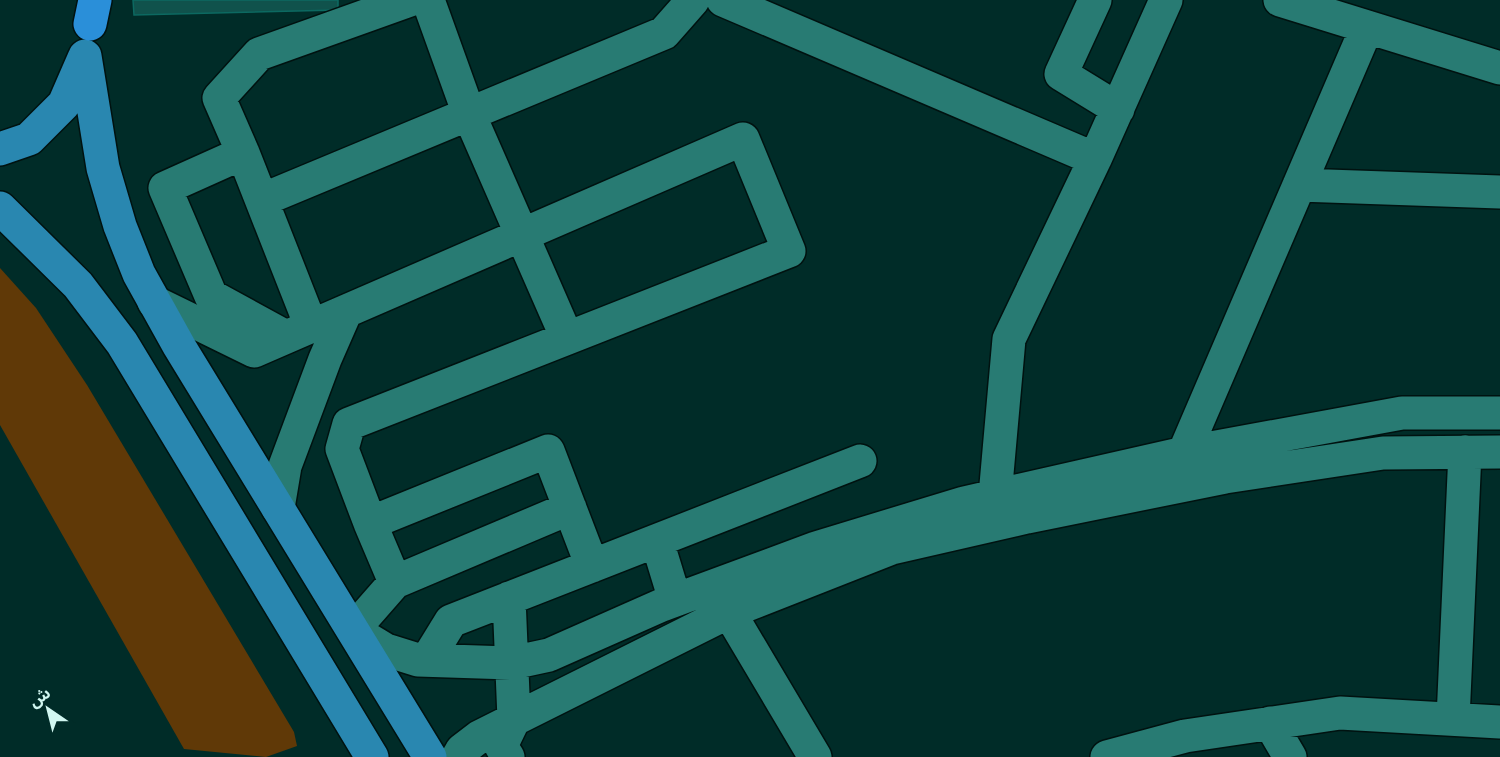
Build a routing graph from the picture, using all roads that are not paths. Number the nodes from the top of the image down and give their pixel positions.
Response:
1 (410, 0) edge
2 (428, 0) edge
3 (693, 0) edge
4 (723, 0) edge
5 (1095, 0) edge
6 (1166, 0) edge
7 (1280, 0) edge
8 (90, 8) edge
9 (1367, 27) junction
10 (85, 56) junction
11 (1500, 68) edge
12 (1118, 109) junction
13 (469, 114) junction
14 (0, 149) edge
15 (243, 153) junction
16 (1095, 159) junction
17 (1299, 185) junction
18 (1500, 192) edge
19 (261, 200) junction
20 (0, 208) edge
21 (521, 235) junction
22 (154, 302) junction
23 (346, 311) junction
24 (298, 331) junction
25 (567, 338) junction
26 (1500, 413) edge
27 (1465, 452) junction
28 (1500, 452) edge
29 (1184, 453) junction
30 (860, 461) dead end
31 (278, 508) junction
32 (570, 508) junction
33 (996, 510) junction
34 (370, 523) junction
35 (657, 541) junction
36 (592, 566) junction
37 (395, 582) junction
38 (509, 598) junction
39 (723, 598) junction
40 (675, 600) junction
41 (353, 630) junction
42 (427, 660) junction
43 (512, 663) junction
44 (514, 719) junction
45 (1453, 719) junction
46 (1500, 722) edge
47 (1270, 723) junction
48 (372, 757) edge
49 (430, 757) edge
50 (458, 757) edge
51 (508, 757) edge
52 (815, 757) edge
53 (1107, 757) edge
54 (1290, 757) edge

1 - 15 street
2 - 13 street
3 - 13 street
4 - 16 street
5 - 12 street
6 - 12 street
7 - 9 street
8 - 10 main road
9 - 11 street
9 - 17 street
10 - 14 main road
10 - 22 main road
12 - 16 street
13 - 19 street
13 - 21 street
15 - 19 street
15 - 24 street
16 - 33 street
17 - 18 street
17 - 29 street
19 - 24 street
20 - 48 main road
21 - 23 street
21 - 25 street
21 - 25 street
22 - 24 street
22 - 31 main road
23 - 24 street
23 - 31 street
25 - 34 street
26 - 29 street
27 - 28 street
27 - 33 street
27 - 45 street
29 - 33 street
30 - 35 street
31 - 41 main road
32 - 34 street
32 - 36 street
32 - 37 street
33 - 39 street
34 - 37 street
35 - 36 street
35 - 40 street
36 - 38 street
37 - 41 street
38 - 42 street
38 - 43 street
39 - 40 street
39 - 44 street
39 - 52 street
40 - 43 street
41 - 42 street
41 - 49 main road
42 - 43 street
43 - 44 street
44 - 50 street
44 - 51 street
45 - 46 street
45 - 47 street
47 - 53 street
47 - 54 street

